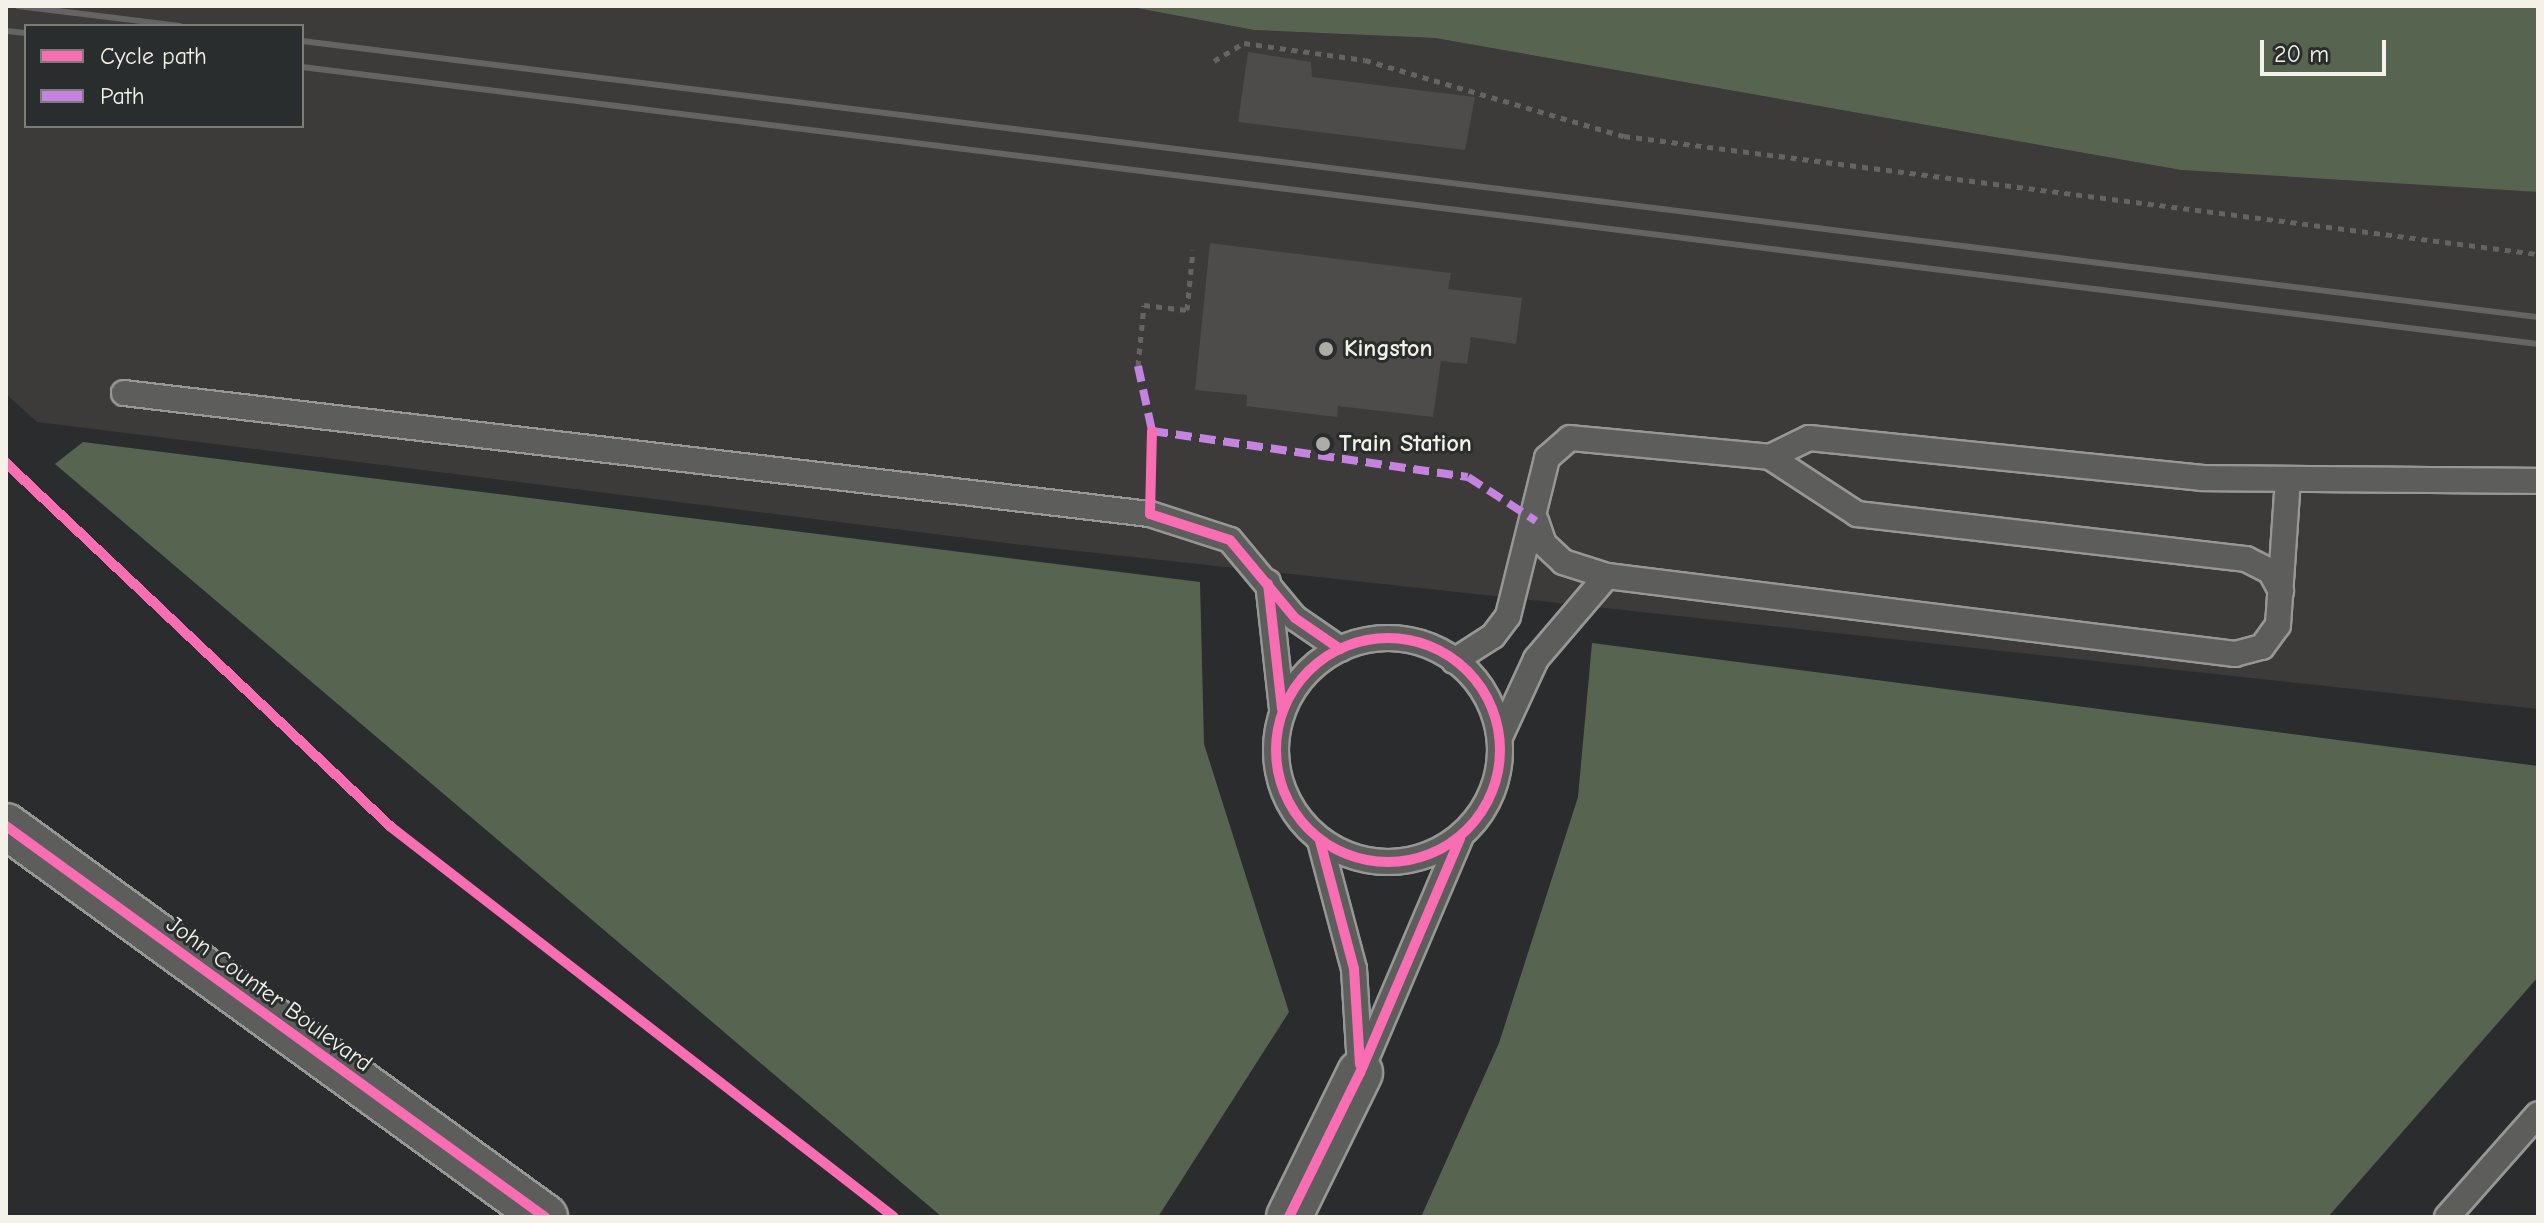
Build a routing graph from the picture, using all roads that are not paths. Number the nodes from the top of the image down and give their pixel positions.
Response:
1 (124, 393) dead end
2 (1770, 457) junction
3 (2288, 479) junction
4 (2538, 481) edge
5 (1536, 521) junction
6 (1607, 576) junction
7 (1268, 580) junction
8 (2281, 591) junction
9 (1340, 649) junction
10 (1454, 661) junction
11 (1282, 709) junction
12 (1500, 737) junction
13 (6, 826) edge
14 (1460, 838) junction
15 (1320, 841) junction
16 (1360, 1073) junction
17 (2538, 1114) edge
18 (518, 1206) edge
19 (545, 1217) edge
20 (1289, 1217) edge
21 (2447, 1217) edge

1 - 7 lane
2 - 3 lane
2 - 5 lane
2 - 8 lane
3 - 4 lane
3 - 8 lane
5 - 6 lane
5 - 10 lane
6 - 8 lane
6 - 12 lane
7 - 9 lane
7 - 11 lane
9 - 10 lane
9 - 11 lane
10 - 12 lane
11 - 15 lane
12 - 14 lane
13 - 18 main road, John Counter Boulevard
14 - 15 lane
14 - 16 lane
15 - 16 lane
16 - 20 main road
17 - 21 lane
18 - 19 main road, John Counter Boulevard

